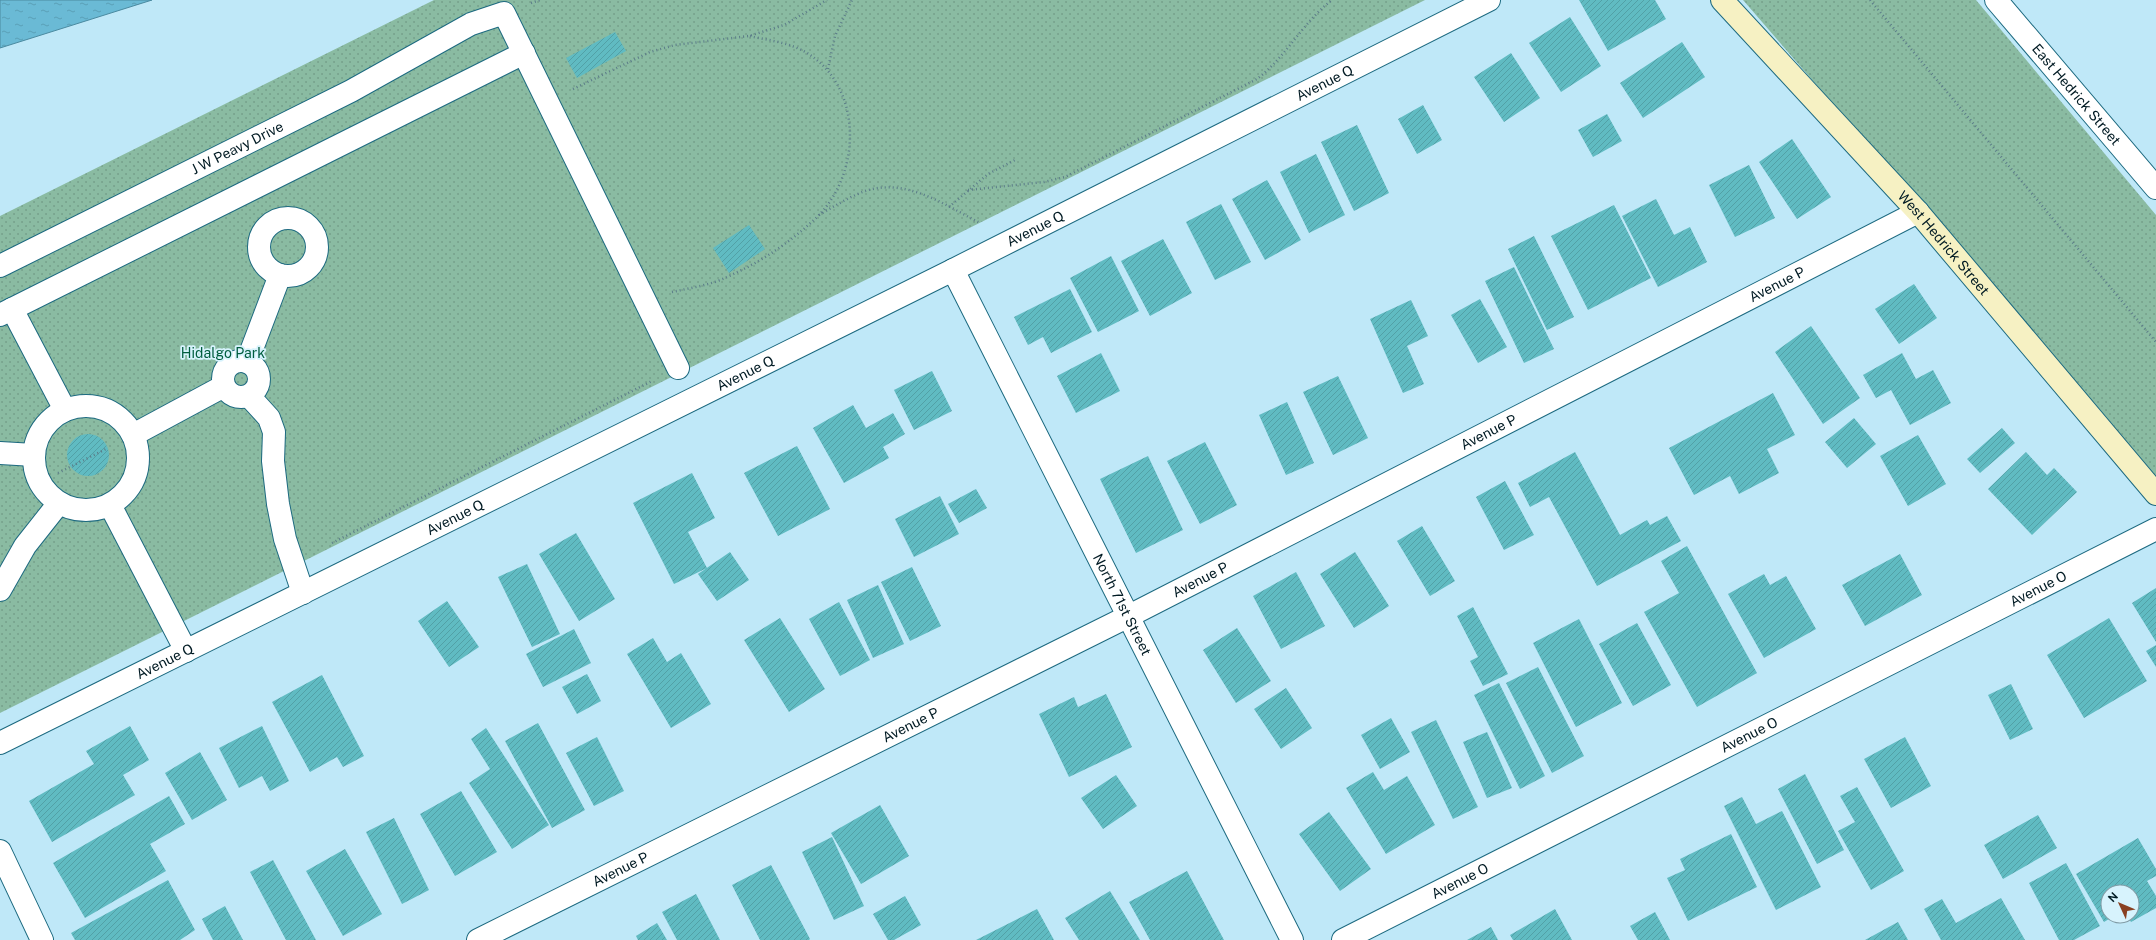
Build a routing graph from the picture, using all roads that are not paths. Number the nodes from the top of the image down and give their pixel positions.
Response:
1 (1489, 0) edge
2 (1722, 0) edge
3 (1996, 0) edge
4 (524, 53) junction
5 (2156, 188) edge
6 (1918, 212) junction
7 (0, 266) edge
8 (953, 270) junction
9 (280, 275) dead end
10 (6, 312) edge
11 (247, 362) junction
12 (678, 368) road end
13 (224, 386) junction
14 (249, 396) junction
15 (65, 410) junction
16 (133, 435) junction
17 (0, 453) edge
18 (34, 455) junction
19 (2156, 494) edge
20 (59, 504) junction
21 (110, 505) junction
22 (2156, 530) edge
23 (0, 590) edge
24 (303, 593) junction
25 (1127, 617) junction
26 (186, 652) junction
27 (0, 743) edge
28 (0, 851) edge
29 (42, 940) edge
30 (478, 940) edge
31 (1292, 940) edge
32 (1343, 940) edge

1 - 8 street, Avenue Q
2 - 6 street, West Hedrick Street
3 - 5 street, East Hedrick Street
4 - 7 street, J W Peavy Drive
4 - 10 street
4 - 12 street
6 - 19 street, West Hedrick Street
6 - 25 street, Avenue P
8 - 24 street, Avenue Q
8 - 25 street, North 71st Street
9 - 11 street
10 - 15 street
11 - 13 street
11 - 14 street
13 - 14 street
13 - 16 street
14 - 24 street
15 - 16 street
15 - 18 street
16 - 21 street
17 - 18 street
18 - 20 street
20 - 21 street
20 - 23 street
21 - 26 street
22 - 32 street, Avenue O
24 - 26 street, Avenue Q
25 - 30 street, Avenue P
25 - 31 street, North 71st Street
26 - 27 street, Avenue Q
28 - 29 street

